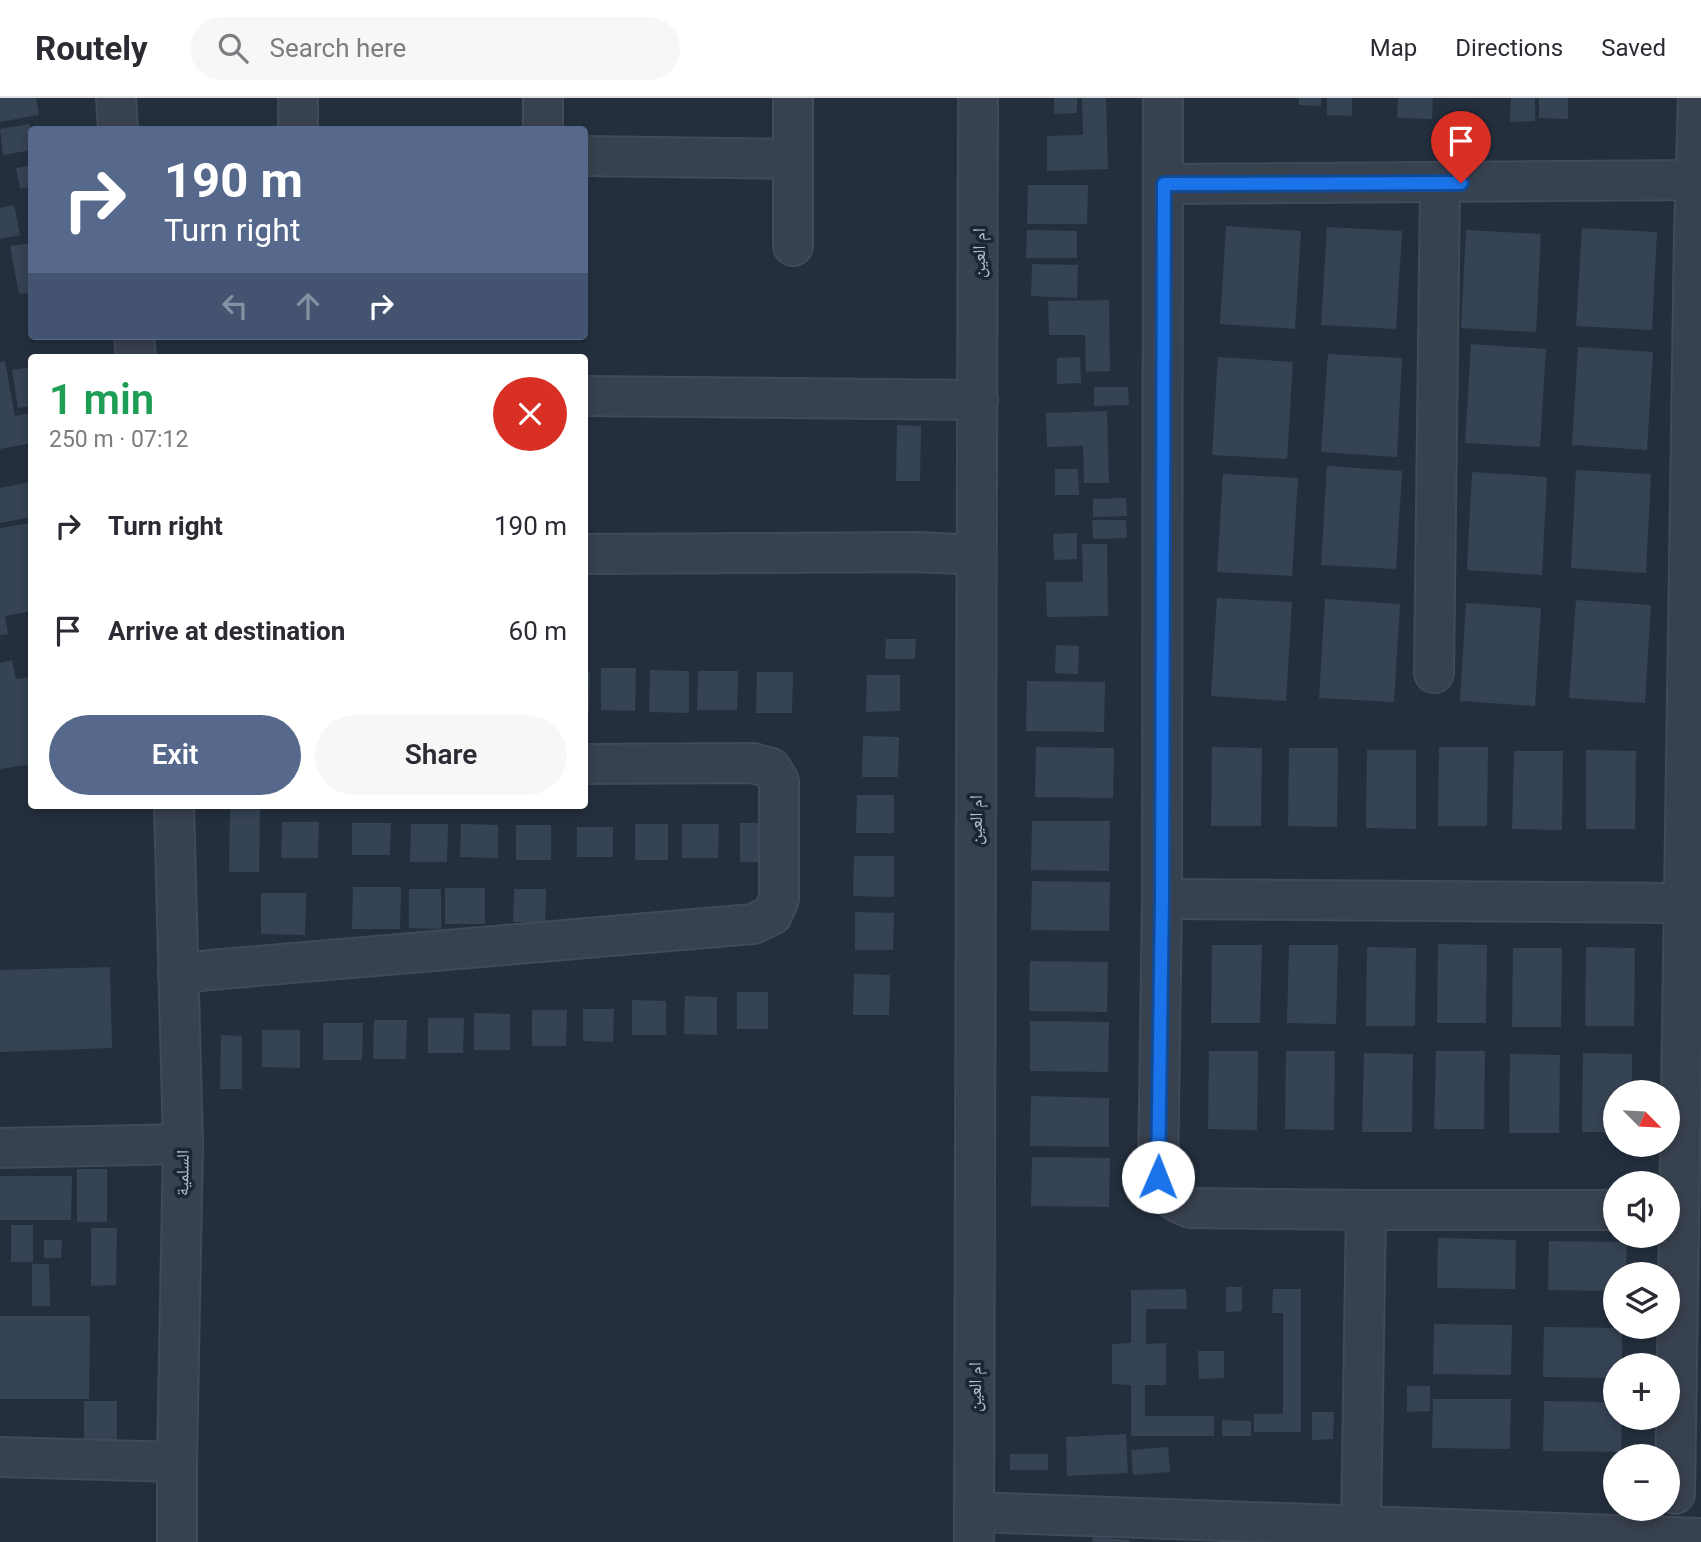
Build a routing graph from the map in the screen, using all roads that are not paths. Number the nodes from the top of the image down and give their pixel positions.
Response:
1 (116, 98) edge
2 (298, 98) edge
3 (543, 98) edge
4 (793, 98) edge
5 (978, 98) edge
6 (1163, 98) edge
7 (1698, 98) edge
8 (118, 126) edge
9 (298, 126) edge
10 (542, 126) edge
11 (588, 156) edge
12 (793, 159) junction
13 (1696, 180) junction
14 (1440, 183) junction
15 (1164, 184) junction
16 (793, 246) dead end
17 (1698, 272) edge
18 (588, 396) edge
19 (978, 400) junction
20 (588, 554) edge
21 (976, 555) junction
22 (1434, 673) dead end
23 (588, 764) edge
24 (174, 809) edge
25 (1162, 899) junction
26 (1683, 903) junction
27 (178, 974) junction
28 (183, 1144) junction
29 (0, 1149) edge
30 (1674, 1171) edge
31 (1366, 1210) junction
32 (1603, 1210) edge
33 (1673, 1248) edge
34 (1675, 1444) edge
35 (0, 1457) edge
36 (177, 1462) junction
37 (1361, 1526) junction
38 (974, 1527) edge
39 (1701, 1538) edge
40 (177, 1542) edge

1 - 8 street
2 - 9 street
3 - 10 street
4 - 12 street
5 - 19 street, ام العين
6 - 15 street
7 - 13 street
11 - 12 street
12 - 16 street
13 - 14 street
13 - 17 street
14 - 15 street
14 - 22 street
15 - 25 street
17 - 26 street
18 - 19 street
19 - 21 street, ام العين
20 - 21 street
21 - 38 street, ام العين
23 - 27 street
24 - 27 street, السلمية
25 - 26 street
25 - 31 street
26 - 30 street
27 - 28 street, السلمية
28 - 29 street
28 - 36 street, السلمية
31 - 32 street
31 - 37 street
33 - 34 street
35 - 36 street
36 - 40 street, السلمية
37 - 38 street
37 - 39 street

